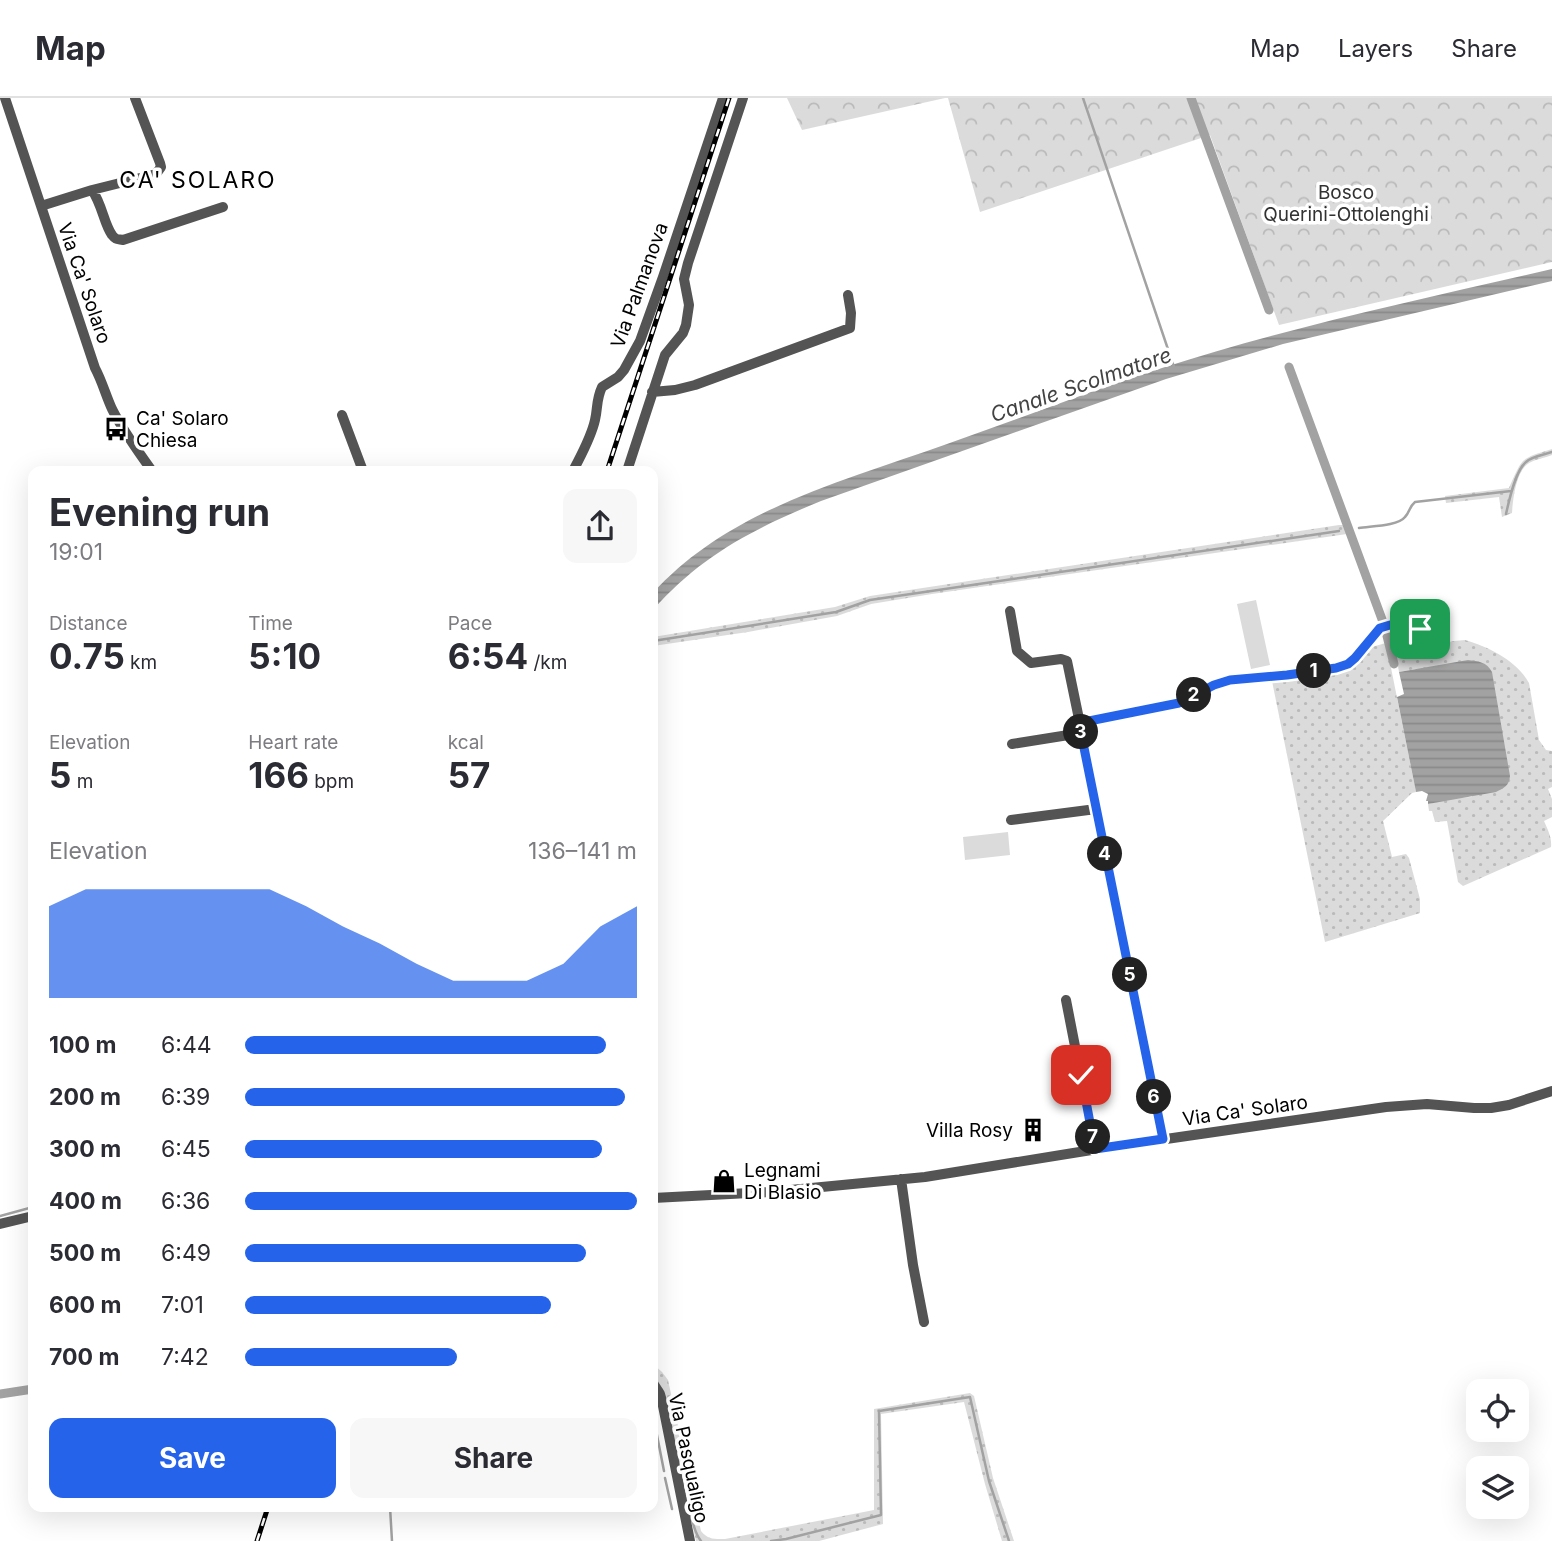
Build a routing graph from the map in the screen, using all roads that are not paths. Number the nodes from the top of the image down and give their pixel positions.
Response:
1 (5, 98) edge
2 (135, 98) edge
3 (723, 98) edge
4 (743, 98) edge
5 (92, 190) junction
6 (41, 206) junction
7 (222, 207) dead end
8 (848, 295) dead end
9 (652, 392) junction
10 (342, 415) dead end
11 (149, 466) edge
12 (361, 466) edge
13 (574, 466) edge
14 (629, 466) edge
15 (1010, 611) dead end
16 (1429, 627) dead end
17 (1082, 729) junction
18 (1012, 744) dead end
19 (1096, 809) junction
20 (1011, 820) dead end
21 (1066, 1000) dead end
22 (1552, 1091) edge
23 (1163, 1139) junction
24 (1095, 1149) junction
25 (901, 1179) junction
26 (658, 1198) edge
27 (28, 1217) edge
28 (0, 1224) edge
29 (924, 1322) dead end
30 (658, 1391) edge
31 (690, 1541) edge

1 - 6 street, Via Ca' Solaro
2 - 5 street
3 - 13 street, Via Palmanova
4 - 9 street
5 - 6 street
5 - 7 street
6 - 11 street, Via Ca' Solaro
8 - 9 street
9 - 14 street
10 - 12 street
15 - 17 street
16 - 17 street
17 - 18 street
17 - 19 street
19 - 20 street
19 - 23 street
21 - 24 street
22 - 23 street, Via Ca' Solaro
23 - 24 street, Via Ca' Solaro
24 - 25 street, Via Ca' Solaro
25 - 26 street, Via Ca' Solaro
25 - 29 street
27 - 28 street
30 - 31 street, Via Pasqualigo

